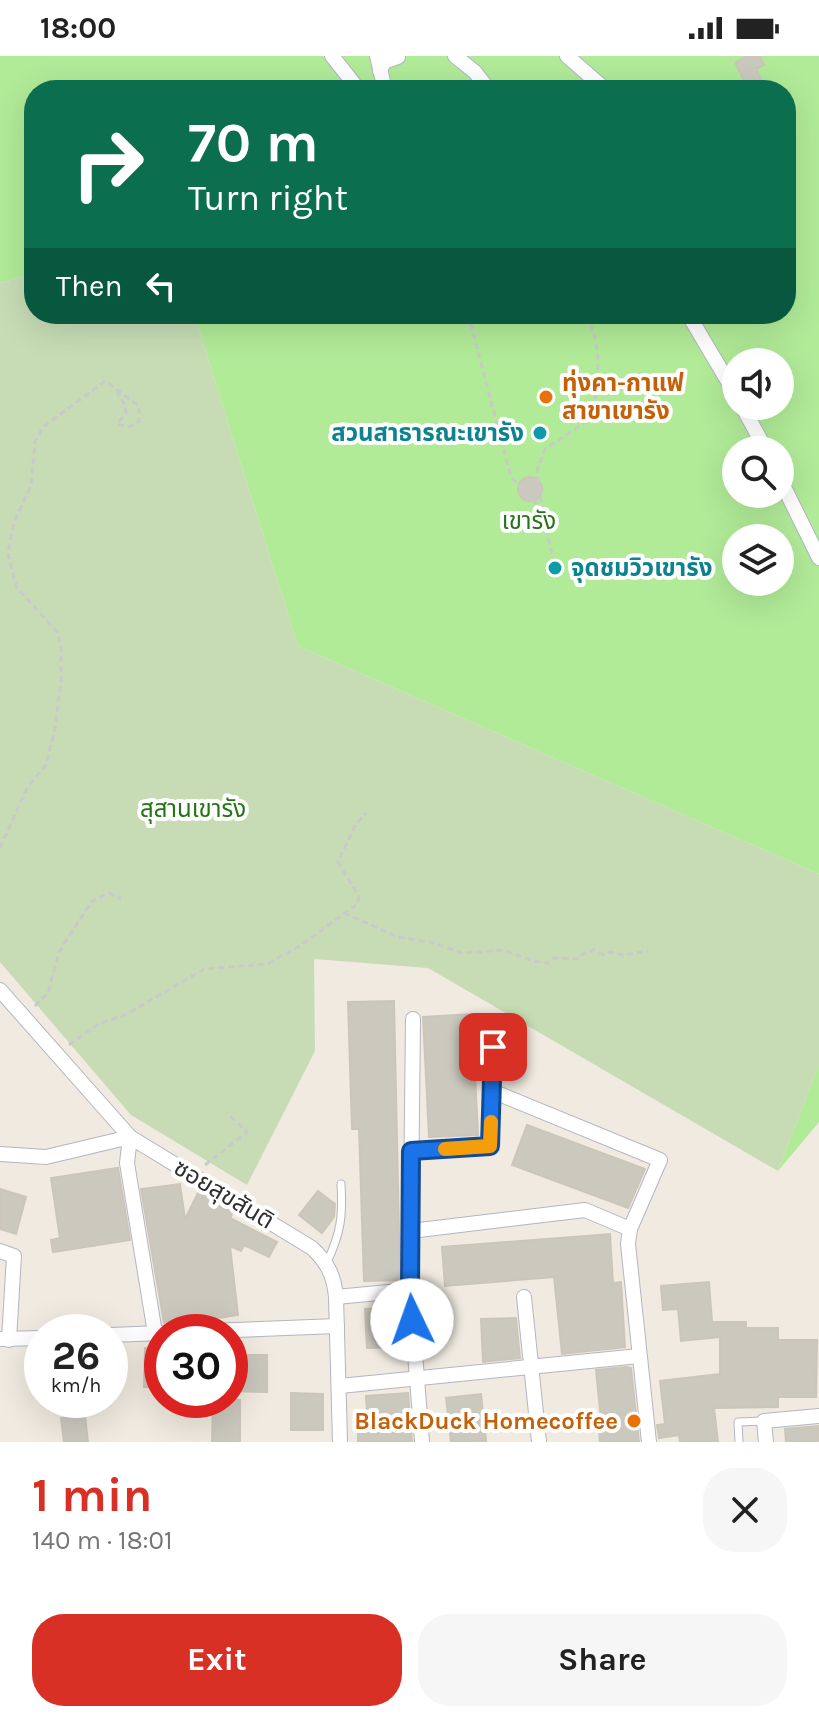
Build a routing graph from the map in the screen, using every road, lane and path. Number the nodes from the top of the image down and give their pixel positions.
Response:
1 (332, 56) edge
2 (455, 56) edge
3 (567, 56) edge
4 (401, 57) edge
5 (378, 63) edge
6 (351, 80) edge
7 (481, 80) edge
8 (595, 80) edge
9 (471, 324) edge
10 (590, 324) edge
11 (694, 324) edge
12 (722, 371) edge
13 (117, 392) junction
14 (794, 507) edge
15 (542, 509) junction
16 (819, 558) edge
17 (555, 568) dead end
18 (366, 813) dead end
19 (0, 848) edge
20 (121, 899) dead end
21 (344, 913) junction
22 (648, 951) dead end
23 (0, 990) edge
24 (24, 1017) junction
25 (413, 1019) dead end
26 (493, 1047) dead end
27 (57, 1055) junction
28 (492, 1091) junction
29 (227, 1113) dead end
30 (130, 1137) junction
31 (411, 1151) junction
32 (0, 1154) edge
33 (192, 1175) junction
34 (341, 1184) dead end
35 (630, 1229) junction
36 (411, 1231) junction
37 (0, 1251) edge
38 (327, 1262) junction
39 (410, 1290) junction
40 (336, 1297) junction
41 (524, 1297) dead end
42 (155, 1314) edge
43 (337, 1326) junction
44 (248, 1329) edge
45 (24, 1338) edge
46 (4, 1339) edge
47 (639, 1356) junction
48 (533, 1367) junction
49 (416, 1380) junction
50 (340, 1386) junction
51 (819, 1416) edge
52 (764, 1421) junction
53 (340, 1442) edge
54 (422, 1442) edge
55 (539, 1442) edge
56 (649, 1442) edge
57 (739, 1442) edge
58 (766, 1442) edge

1 - 6 street
2 - 7 street
3 - 8 street
4 - 5 street
9 - 15 path
10 - 15 path
11 - 12 street
13 - 13 path
13 - 19 path
14 - 16 street
15 - 17 path
18 - 21 path
20 - 24 path
21 - 22 path
21 - 27 path
23 - 24 street, ซอยสุขสันติ
24 - 27 street, ซอยสุขสันติ
25 - 31 street
26 - 28 street
27 - 30 street, ซอยสุขสันติ
28 - 31 street
28 - 35 street
29 - 33 path
30 - 32 street
30 - 33 street, ซอยสุขสันติ
30 - 42 street
31 - 36 street
33 - 38 street, ซอยสุขสันติ
34 - 38 lane
35 - 36 street
35 - 47 street
36 - 39 street
37 - 46 street
38 - 40 street
39 - 40 street
39 - 49 street
40 - 43 street
41 - 48 street
43 - 44 street
43 - 50 street
45 - 46 street
47 - 48 street
47 - 56 street
48 - 49 street
48 - 55 street
49 - 50 street
49 - 54 street
50 - 53 street
51 - 52 street
52 - 57 lane
52 - 58 street

